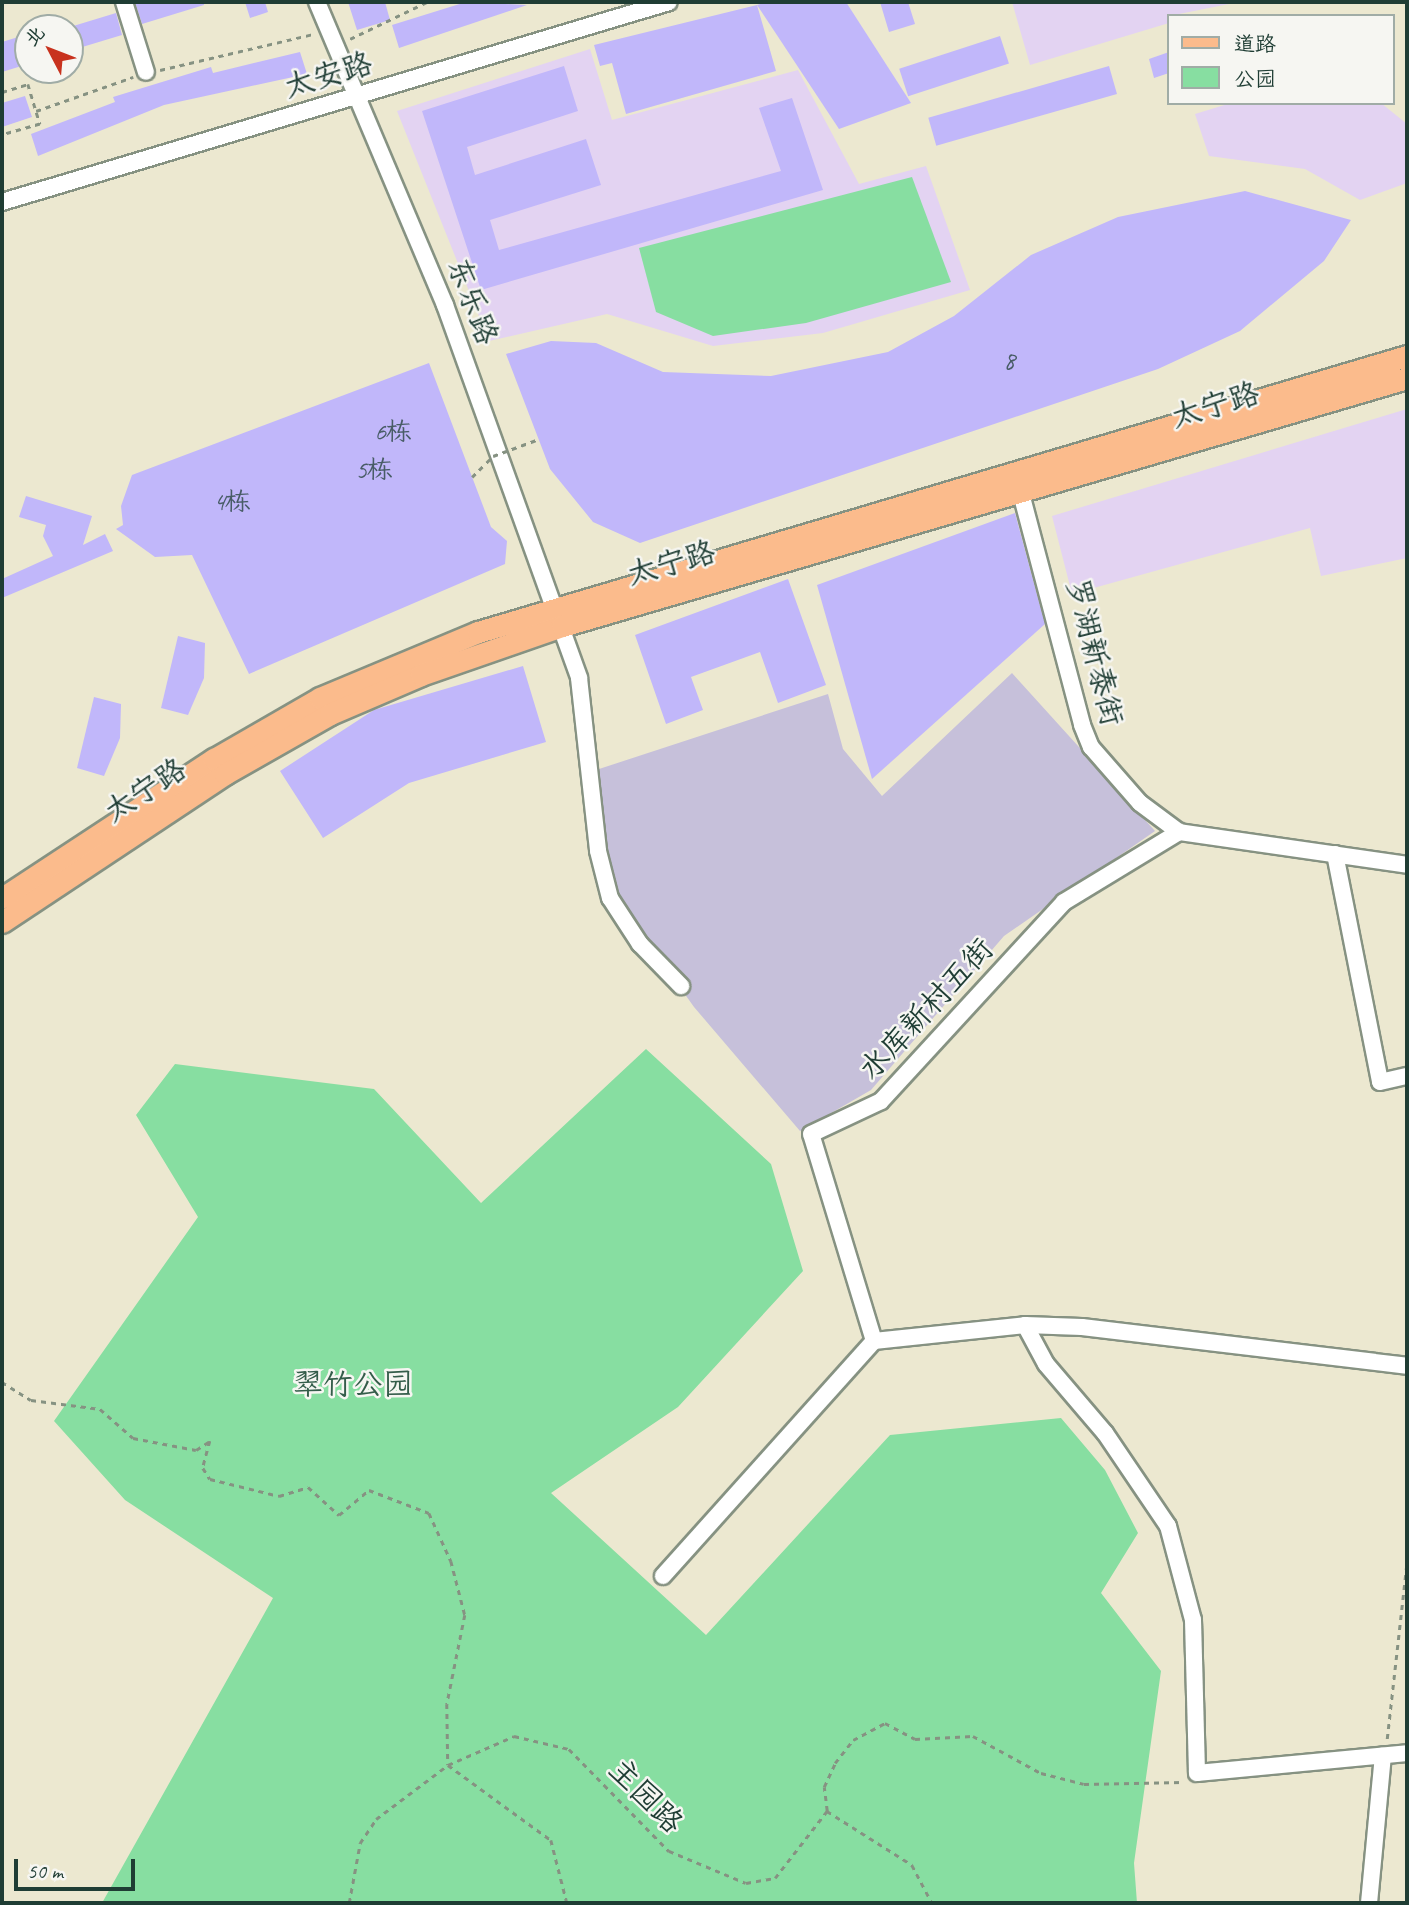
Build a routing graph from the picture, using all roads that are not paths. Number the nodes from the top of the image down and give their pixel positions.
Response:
1 (124, 2) edge
2 (317, 2) edge
3 (670, 2) edge
4 (146, 72) road end
5 (361, 94) junction
6 (2, 202) edge
7 (1407, 356) edge
8 (1407, 378) edge
9 (1016, 473) junction
10 (1022, 494) junction
11 (559, 616) junction
12 (1179, 832) junction
13 (1335, 854) junction
14 (1407, 865) edge
15 (2, 898) edge
16 (2, 922) edge
17 (681, 986) dead end
18 (1407, 1076) edge
19 (1025, 1325) junction
20 (874, 1341) junction
21 (1407, 1366) edge
22 (663, 1576) dead end
23 (1407, 1753) edge
24 (1383, 1756) junction
25 (1369, 1903) edge

1 - 4 street
2 - 5 street, 东乐路
3 - 5 street, 太安路
5 - 6 street, 太安路
5 - 11 street, 东乐路
7 - 9 main road, 太宁路
8 - 10 main road, 太宁路
9 - 10 street, 罗湖新泰街
9 - 11 main road, 太宁路
10 - 11 main road, 太宁路
10 - 12 street, 罗湖新泰街
11 - 15 main road, 太宁路
11 - 16 main road, 太宁路
11 - 17 street, 东乐路
12 - 13 street, 罗湖新泰街
12 - 20 street, 水库新村五街
13 - 14 street, 罗湖新泰街
13 - 18 street
19 - 20 street
19 - 21 street
19 - 24 street
20 - 22 street
23 - 24 street
24 - 25 street

